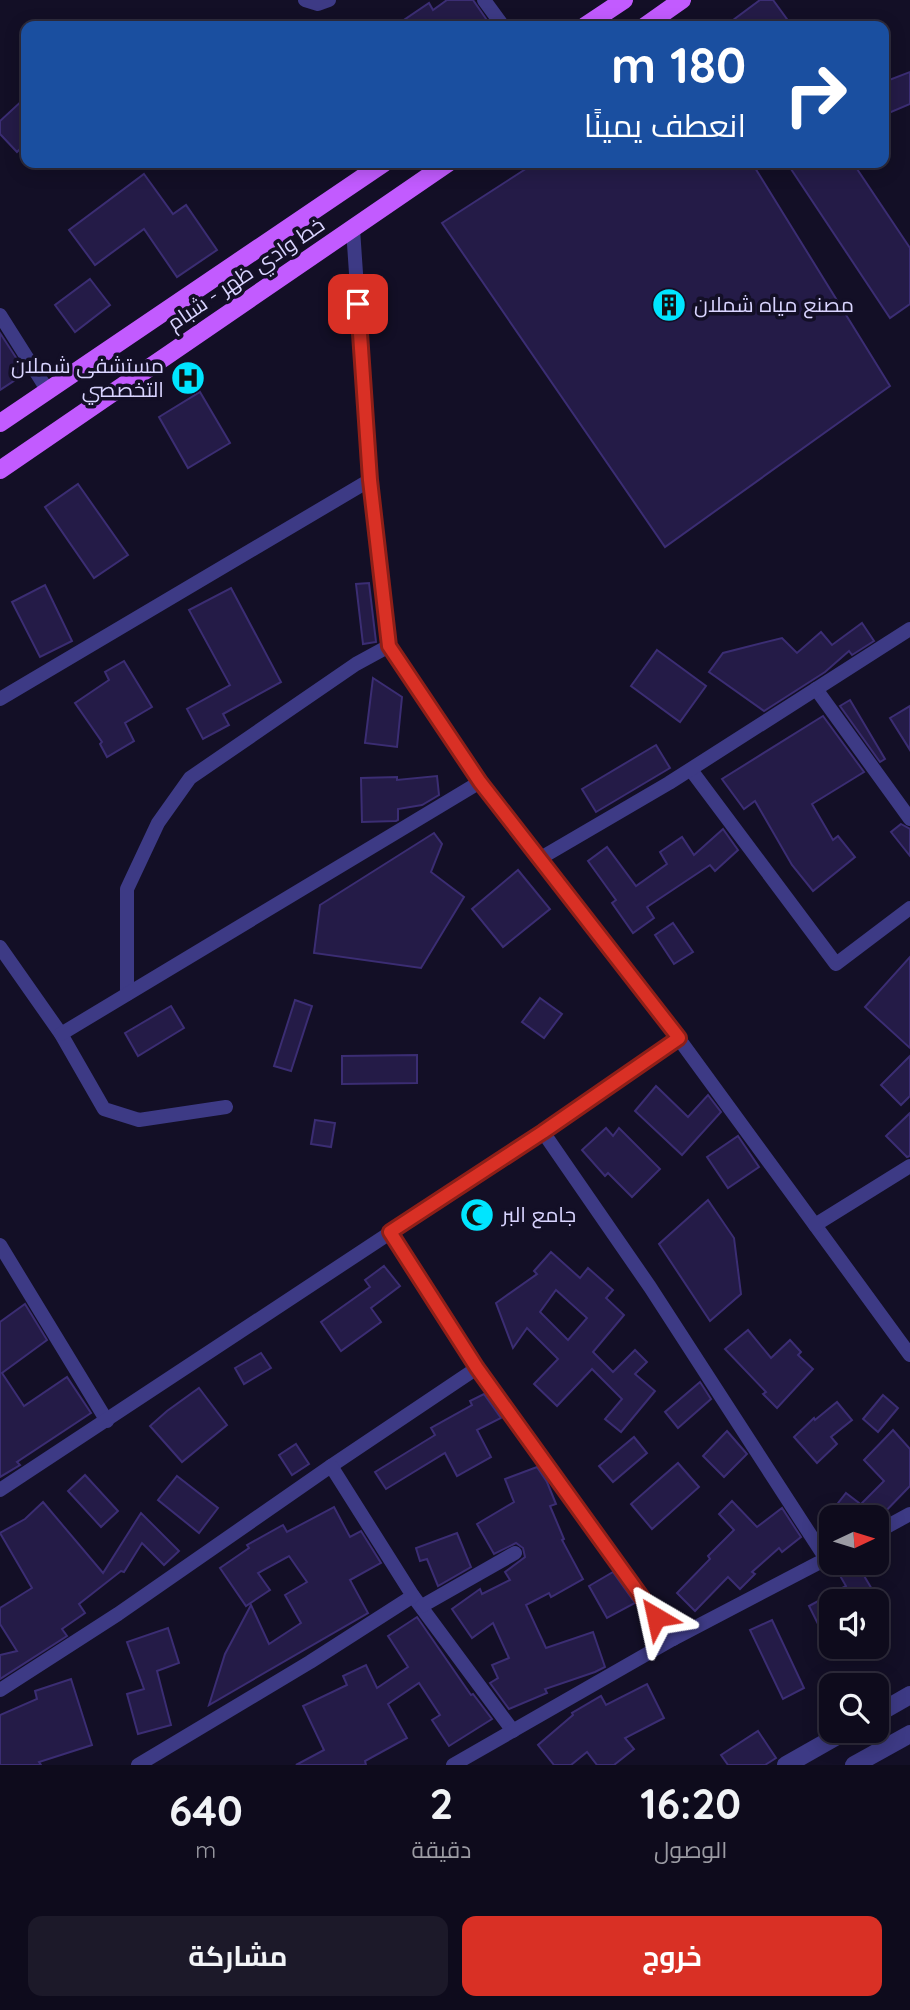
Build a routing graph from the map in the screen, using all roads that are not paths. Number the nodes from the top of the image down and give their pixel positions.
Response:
1 (305, 0) edge
2 (329, 0) edge
3 (484, 0) edge
4 (624, 0) edge
5 (682, 0) edge
6 (499, 21) edge
7 (592, 21) edge
8 (652, 21) edge
9 (377, 168) edge
10 (441, 168) edge
11 (354, 229) junction
12 (0, 315) edge
13 (48, 391) junction
14 (0, 423) edge
15 (0, 470) edge
16 (370, 480) junction
17 (910, 629) edge
18 (389, 646) junction
19 (816, 689) junction
20 (0, 699) edge
21 (691, 770) junction
22 (480, 782) junction
23 (910, 819) edge
24 (539, 859) junction
25 (910, 908) edge
26 (0, 947) edge
27 (127, 994) junction
28 (61, 1034) junction
29 (679, 1038) junction
30 (226, 1107) dead end
31 (543, 1132) junction
32 (910, 1166) edge
33 (815, 1225) junction
34 (390, 1232) junction
35 (0, 1245) edge
36 (6, 1267) edge
37 (910, 1354) edge
38 (477, 1368) junction
39 (107, 1421) junction
40 (331, 1466) junction
41 (0, 1490) edge
42 (910, 1514) edge
43 (889, 1525) edge
44 (819, 1543) edge
45 (515, 1553) dead end
46 (819, 1563) edge
47 (418, 1601) junction
48 (673, 1639) junction
49 (0, 1690) edge
50 (910, 1695) edge
51 (889, 1707) edge
52 (513, 1731) junction
53 (910, 1734) edge
54 (825, 1743) edge
55 (138, 1765) edge
56 (453, 1765) edge
57 (786, 1765) edge
58 (854, 1765) edge

1 - 2 street
3 - 6 street
4 - 7 main road
5 - 8 main road
9 - 13 main road, خط وادي ظهر - شبام
10 - 11 main road, خط وادي ظهر - شبام
11 - 15 main road, خط وادي ظهر - شبام
11 - 16 street
12 - 13 street
13 - 14 main road, خط وادي ظهر - شبام
16 - 18 street
16 - 20 street
17 - 19 street
18 - 22 street
18 - 27 street
19 - 21 street
19 - 23 street
21 - 24 street
21 - 25 street
22 - 24 street
22 - 27 street
24 - 29 street
26 - 28 street
27 - 28 street
28 - 30 street
29 - 31 street
29 - 33 street
31 - 34 street
31 - 44 street
32 - 33 street
33 - 37 street
34 - 38 street
34 - 39 street
35 - 36 street
36 - 39 street
38 - 40 street
38 - 48 street
39 - 41 street
40 - 47 street
40 - 49 street
42 - 43 street
45 - 47 street
46 - 48 street
47 - 52 street
47 - 55 street
48 - 52 street
50 - 51 street
52 - 56 street
53 - 58 street
54 - 57 street

